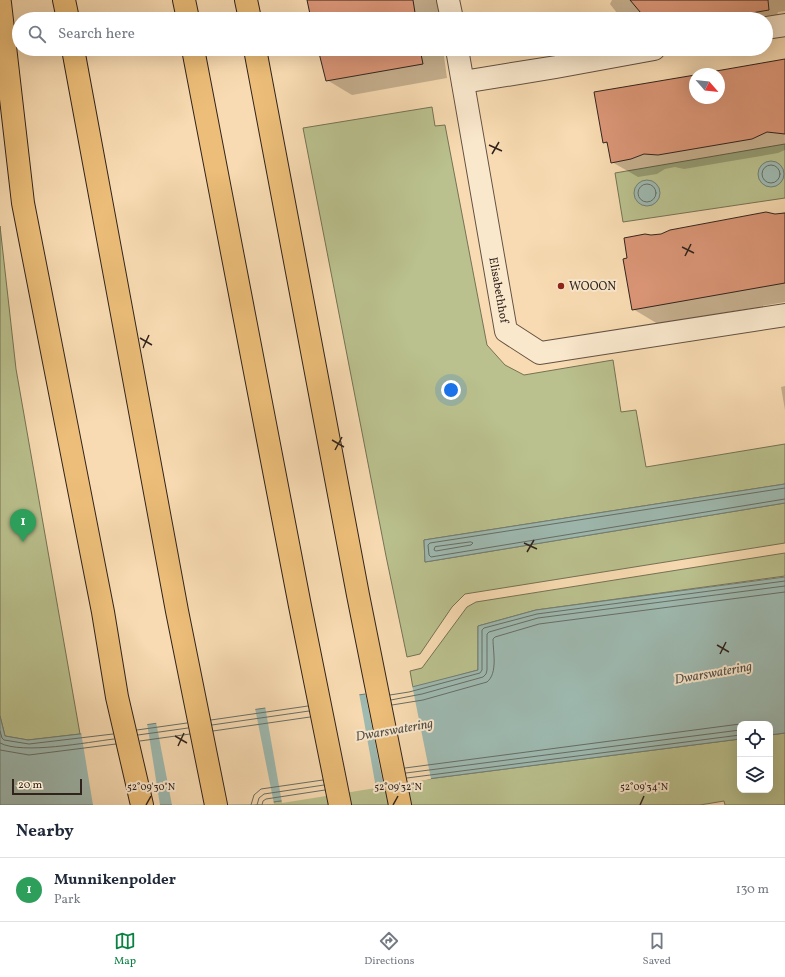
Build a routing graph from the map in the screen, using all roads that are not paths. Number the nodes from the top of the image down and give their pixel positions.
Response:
1 (64, 0) edge
2 (184, 0) edge
3 (246, 0) edge
4 (448, 0) edge
5 (0, 3) edge
6 (67, 12) edge
7 (187, 12) edge
8 (249, 12) edge
9 (451, 12) edge
10 (785, 25) edge
11 (773, 27) edge
12 (74, 56) edge
13 (194, 56) edge
14 (256, 56) edge
15 (458, 56) edge
16 (616, 56) edge
17 (463, 82) junction
18 (785, 315) edge
19 (117, 697) junction
20 (128, 805) edge
21 (142, 805) edge
22 (216, 805) edge
23 (340, 805) edge
24 (400, 805) edge

1 - 6 highway
2 - 7 highway
3 - 8 highway
4 - 9 street
5 - 19 highway
10 - 11 street
12 - 22 highway
13 - 23 highway
14 - 24 highway
15 - 17 street, Elisabethhof
16 - 17 street
17 - 18 street, Elisabethhof
19 - 20 highway
19 - 21 highway

